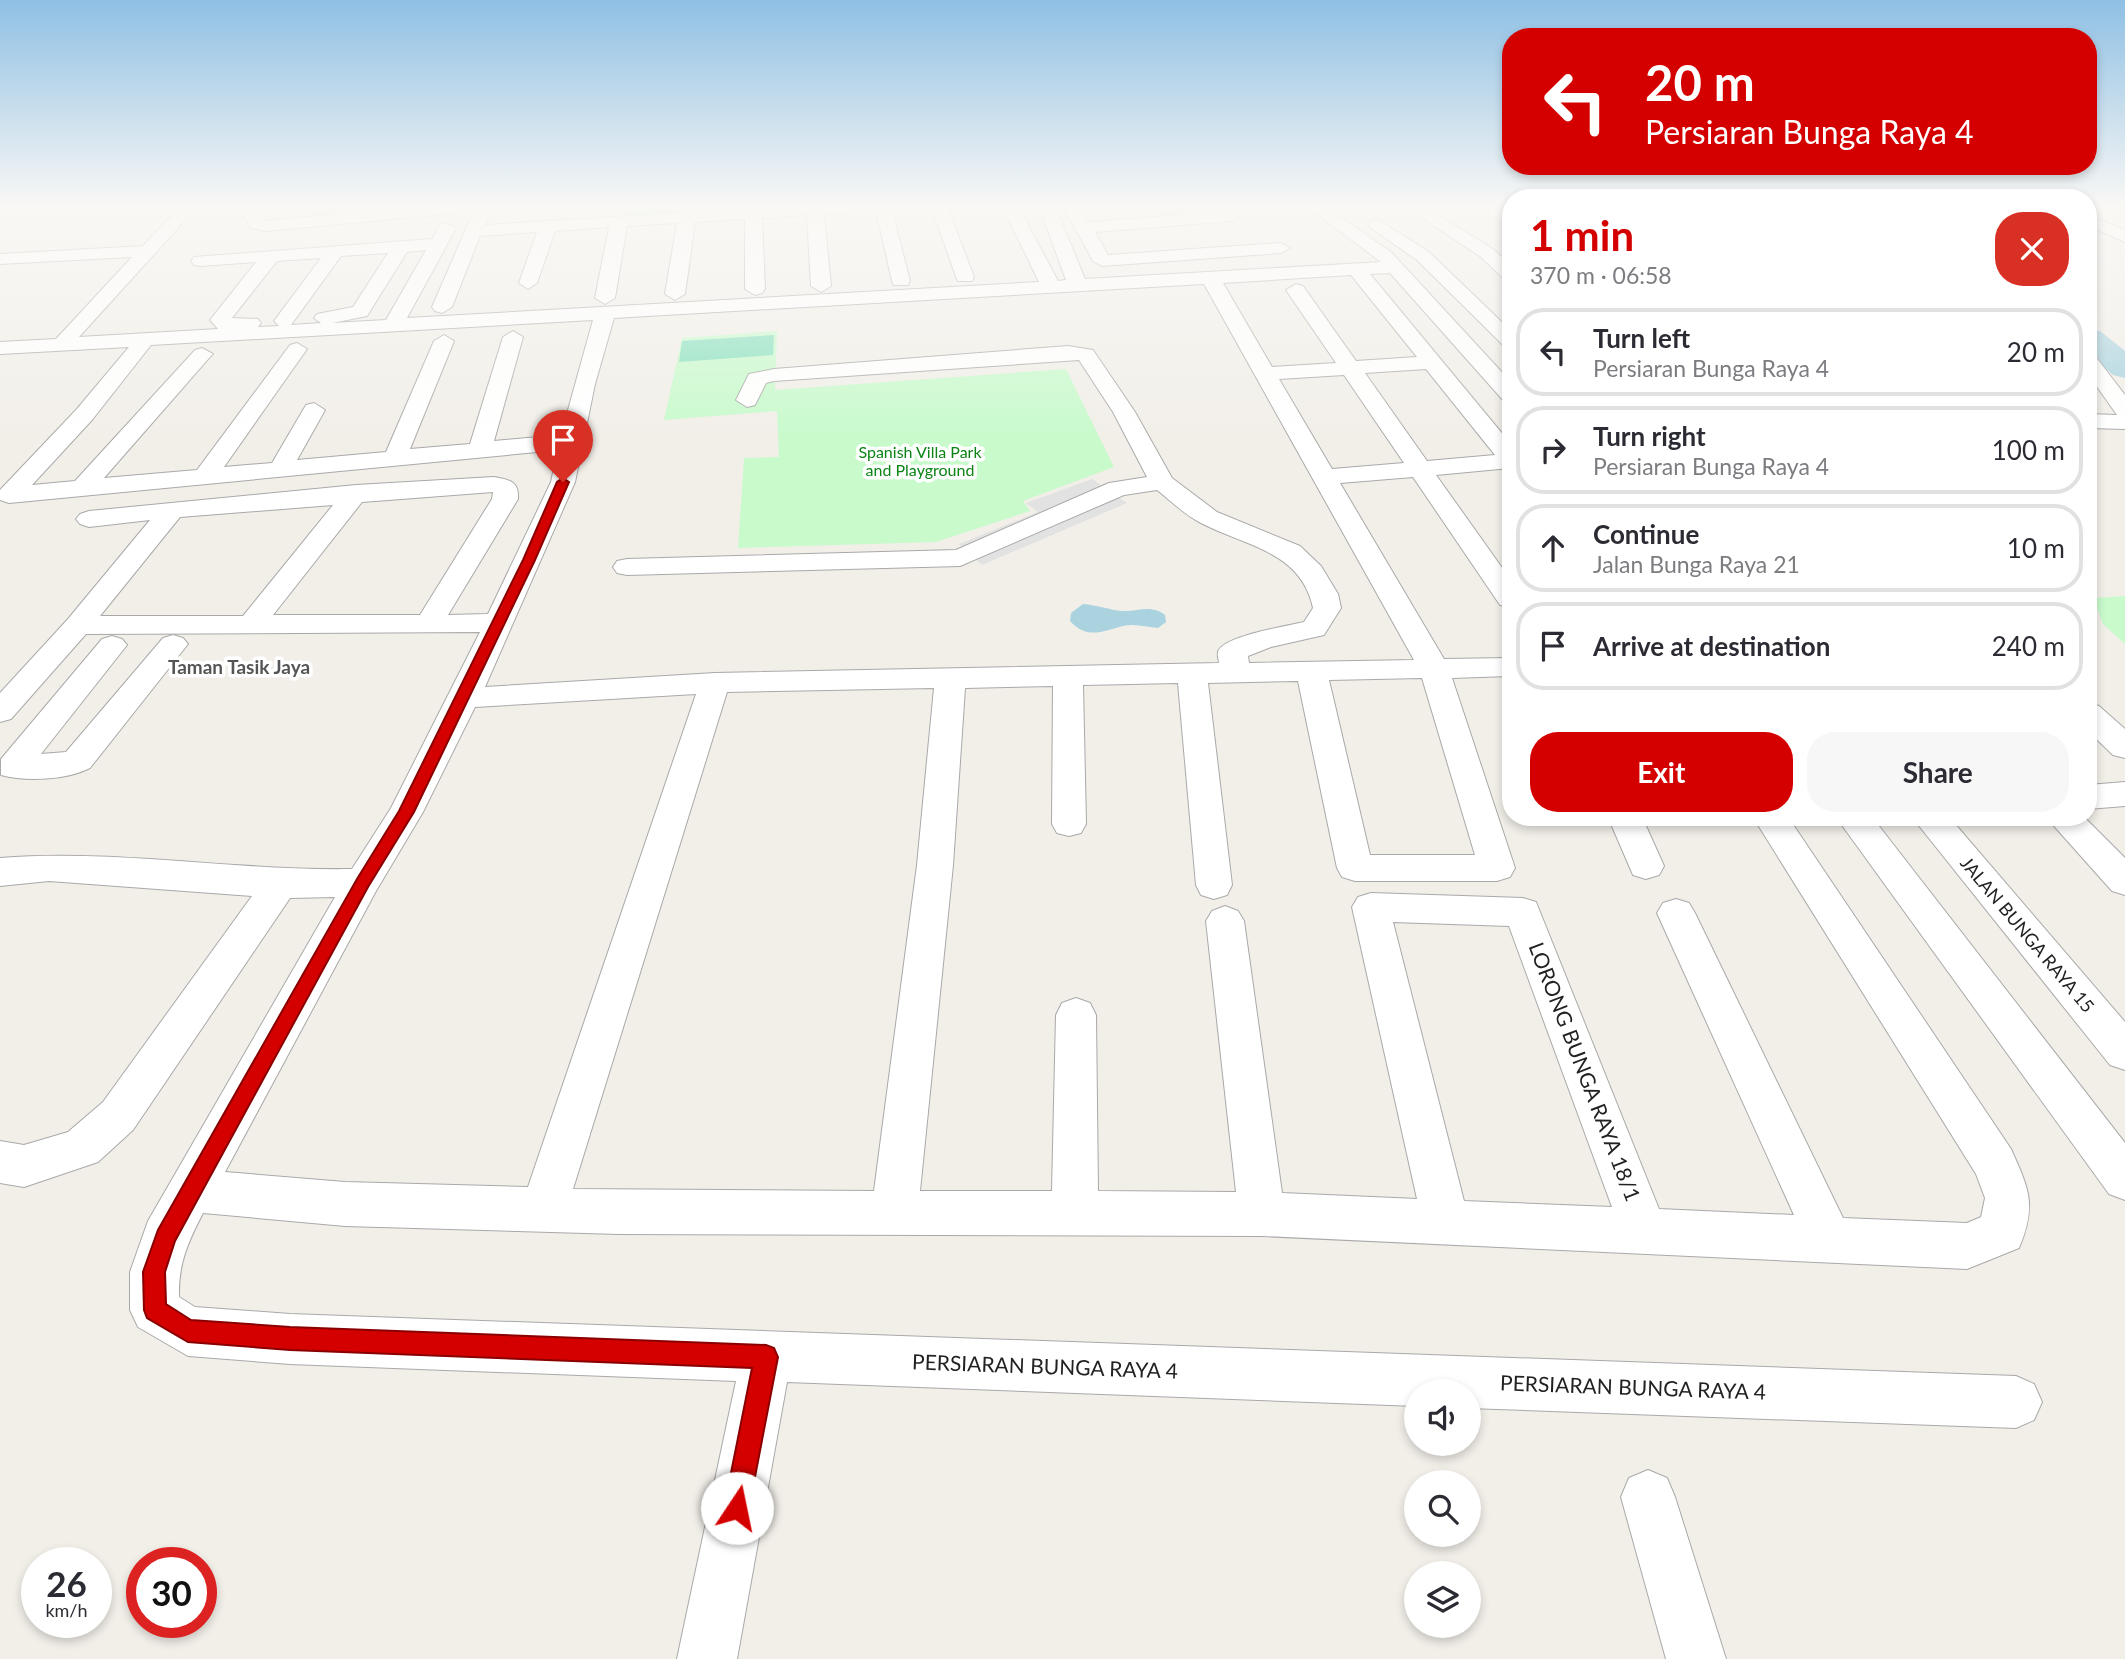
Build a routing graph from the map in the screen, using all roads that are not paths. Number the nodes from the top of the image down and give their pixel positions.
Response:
1 (118, 283) edge
2 (249, 283) edge
3 (312, 283) edge
4 (378, 283) edge
5 (416, 283) edge
6 (452, 283) edge
7 (608, 283) edge
8 (677, 283) edge
9 (755, 283) edge
10 (862, 283) edge
11 (1004, 283) edge
12 (1066, 283) edge
13 (1127, 283) edge
14 (1214, 283) edge
15 (1368, 283) edge
16 (1411, 283) edge
17 (1450, 283) edge
18 (821, 286) joint
19 (1078, 286) joint
20 (755, 289) junction
21 (1296, 290) dead end
22 (675, 294) junction
23 (442, 307) junction
24 (603, 314) junction
25 (397, 317) junction
26 (284, 321) junction
27 (1502, 333) edge
28 (513, 337) junction
29 (444, 341) junction
30 (61, 345) junction
31 (0, 348) edge
32 (138, 349) junction
33 (297, 349) junction
34 (202, 354) junction
35 (1432, 362) junction
36 (1350, 369) junction
37 (2097, 370) edge
38 (1266, 374) junction
39 (1502, 385) edge
40 (747, 400) dead end
41 (314, 410) dead end
42 (2125, 410) edge
43 (2097, 421) edge
44 (2125, 422) edge
45 (573, 441) junction
46 (1502, 449) edge
47 (479, 452) junction
48 (394, 460) junction
49 (1502, 460) edge
50 (279, 469) junction
51 (1420, 469) junction
52 (205, 476) junction
53 (1326, 477) junction
54 (1162, 482) junction
55 (85, 485) junction
56 (356, 493) junction
57 (172, 510) junction
58 (89, 519) dead end
59 (627, 567) dead end
60 (1502, 587) edge
61 (430, 621) junction
62 (497, 623) junction
63 (250, 626) junction
64 (69, 635) junction
65 (184, 635) junction
66 (112, 645) junction
67 (1502, 667) edge
68 (1434, 668) junction
69 (1311, 670) junction
70 (1236, 671) junction
71 (1192, 672) junction
72 (1068, 674) junction
73 (950, 677) junction
74 (715, 683) junction
75 (464, 698) junction
76 (0, 712) edge
77 (2097, 721) edge
78 (2125, 747) edge
79 (2125, 794) edge
80 (2097, 796) edge
81 (1069, 824) dead end
82 (1629, 826) edge
83 (1776, 826) edge
84 (1860, 826) edge
85 (1937, 826) edge
86 (2072, 826) edge
87 (1646, 866) dead end
88 (0, 872) edge
89 (2125, 881) edge
90 (362, 883) junction
91 (280, 884) junction
92 (1676, 913) dead end
93 (1076, 1015) dead end
94 (2125, 1052) edge
95 (0, 1163) edge
96 (2125, 1179) edge
97 (191, 1191) junction
98 (542, 1210) junction
99 (894, 1214) junction
100 (1262, 1214) junction
101 (1075, 1215) junction
102 (1446, 1223) junction
103 (1644, 1232) junction
104 (1829, 1240) junction
105 (766, 1357) junction
106 (2016, 1402) dead end
107 (1647, 1497) dead end
108 (707, 1659) edge
109 (1696, 1659) edge

1 - 30 street
2 - 26 street
3 - 26 street
4 - 26 street
5 - 25 street
6 - 23 street
7 - 24 street
8 - 22 street
9 - 20 street
10 - 18 street
11 - 24 street
12 - 19 street
13 - 19 street
14 - 38 street
15 - 35 street
16 - 39 street
17 - 27 street
18 - 20 street
20 - 22 street
21 - 36 street
22 - 24 street
23 - 24 street
23 - 25 street
24 - 25 street
24 - 28 street
24 - 45 street
25 - 32 street
28 - 29 street
28 - 47 street
29 - 33 street
29 - 48 street
30 - 31 street
30 - 32 street
32 - 34 street
32 - 55 street
33 - 34 street
33 - 52 street
34 - 55 street
35 - 36 street
35 - 46 street
36 - 38 street
36 - 51 street
37 - 42 street
38 - 53 street
40 - 54 street
41 - 50 street
43 - 44 street
45 - 47 street
45 - 62 street
47 - 48 street
48 - 50 street
49 - 51 street
50 - 52 street
51 - 53 street
51 - 60 street
52 - 55 street
53 - 68 street
54 - 59 street
54 - 70 street
56 - 57 street
56 - 61 street
56 - 63 street
57 - 58 street
57 - 64 street
61 - 62 street
61 - 63 street
62 - 75 street
63 - 65 street
64 - 65 street
64 - 66 street
64 - 76 street
65 - 66 street
65 - 66 street
67 - 68 street
68 - 69 street
68 - 69 street
69 - 70 street
70 - 71 street
71 - 72 street
71 - 100 street
72 - 73 street
72 - 81 street
73 - 74 street
73 - 99 street
74 - 75 street
74 - 98 street
75 - 90 street
77 - 78 street
79 - 80 street
82 - 87 street
83 - 104 street
84 - 96 street
85 - 94 street, JALAN BUNGA RAYA 15
86 - 89 street
88 - 91 street
90 - 91 street
90 - 97 street
91 - 95 street
92 - 104 street
93 - 101 street
97 - 98 street
97 - 105 street, PERSIARAN BUNGA RAYA 4
98 - 99 street
99 - 101 street
100 - 101 street
100 - 102 street
102 - 103 street
102 - 103 street, LORONG BUNGA RAYA 18/1
103 - 104 street
105 - 106 street, PERSIARAN BUNGA RAYA 4
105 - 108 street
107 - 109 street

